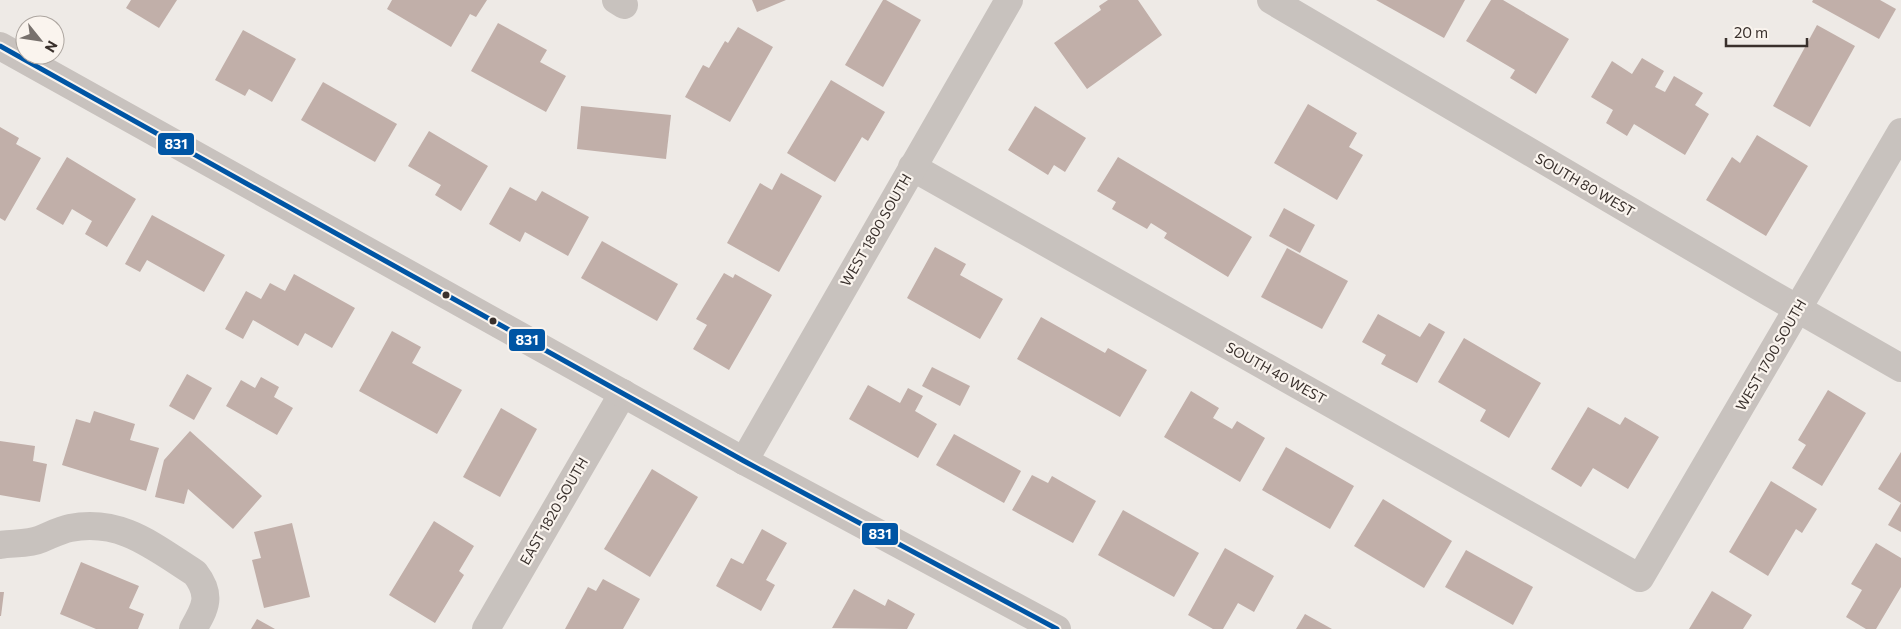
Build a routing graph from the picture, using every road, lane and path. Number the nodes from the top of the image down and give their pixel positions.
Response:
1 (1009, 0) edge
2 (1271, 0) edge
3 (0, 46) edge
4 (1901, 132) edge
5 (912, 167) junction
6 (1798, 309) junction
7 (1901, 368) edge
8 (623, 394) junction
9 (744, 461) junction
10 (0, 545) edge
11 (1640, 578) joint
12 (193, 629) edge
13 (486, 629) edge
14 (1057, 629) edge

1 - 5 street, WEST 1800 SOUTH
2 - 6 street, SOUTH 80 WEST
3 - 8 street
4 - 6 street, WEST 1700 SOUTH
5 - 9 street, WEST 1800 SOUTH
5 - 11 street, SOUTH 40 WEST
6 - 7 street, SOUTH 80 WEST
6 - 11 street, WEST 1700 SOUTH
8 - 9 street
8 - 13 street, EAST 1820 SOUTH
9 - 14 street
10 - 12 street

